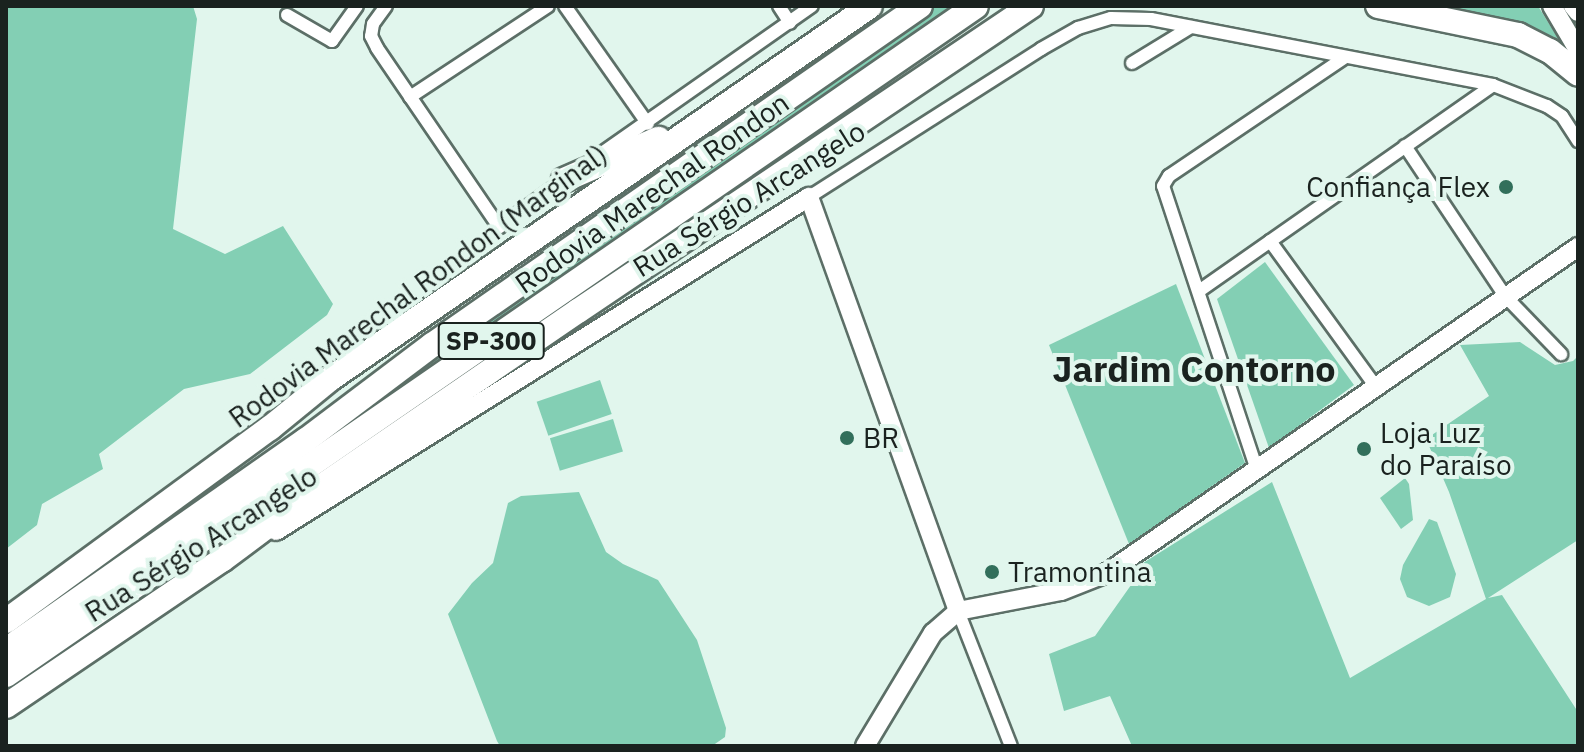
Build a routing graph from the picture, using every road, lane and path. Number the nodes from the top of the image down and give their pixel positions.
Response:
1 (357, 6) edge
2 (386, 6) edge
3 (548, 6) edge
4 (565, 6) edge
5 (779, 6) edge
6 (812, 6) edge
7 (870, 6) edge
8 (920, 6) edge
9 (976, 6) edge
10 (1031, 6) edge
11 (1378, 6) edge
12 (1552, 6) edge
13 (1573, 6) edge
14 (1578, 12) edge
15 (287, 15) dead end
16 (790, 23) junction
17 (1191, 27) junction
18 (1578, 50) edge
19 (1344, 58) junction
20 (1132, 63) dead end
21 (1578, 74) edge
22 (1493, 85) junction
23 (410, 97) junction
24 (711, 115) junction
25 (648, 124) junction
26 (1578, 141) edge
27 (1405, 146) junction
28 (564, 180) junction
29 (809, 197) junction
30 (1270, 241) junction
31 (1578, 247) edge
32 (1199, 291) junction
33 (1505, 296) junction
34 (1561, 354) dead end
35 (1376, 387) junction
36 (1257, 470) junction
37 (222, 560) junction
38 (958, 611) junction
39 (6, 621) edge
40 (6, 650) edge
41 (6, 675) edge
42 (6, 706) edge
43 (865, 746) edge
44 (1011, 746) edge

1 - 15 street
2 - 23 street
3 - 23 street
4 - 25 street
5 - 16 street
6 - 16 street
7 - 24 highway, Rodovia Marechal Rondon (Marginal)
8 - 40 highway, Rodovia Marechal Rondon / SP-300
9 - 41 highway, Rodovia Marechal Rondon / SP-300
10 - 37 highway
11 - 21 highway
12 - 18 street
13 - 14 street
16 - 25 street
17 - 19 street, Rua Sérgio Arcangelo
17 - 20 street
17 - 29 street, Rua Sérgio Arcangelo
19 - 22 street, Rua Sérgio Arcangelo
19 - 32 street
22 - 26 street, Rua Sérgio Arcangelo
22 - 27 street
23 - 28 street
24 - 28 highway
24 - 39 highway, Rodovia Marechal Rondon (Marginal) / SP-300
25 - 28 street
27 - 30 street
27 - 33 street
29 - 37 street, Rua Sérgio Arcangelo
29 - 38 street
30 - 32 street
30 - 35 street
31 - 33 street
32 - 36 street
33 - 34 street
33 - 35 street
35 - 36 street
36 - 38 street
37 - 42 highway, Rua Sérgio Arcangelo
38 - 43 street
38 - 44 street

